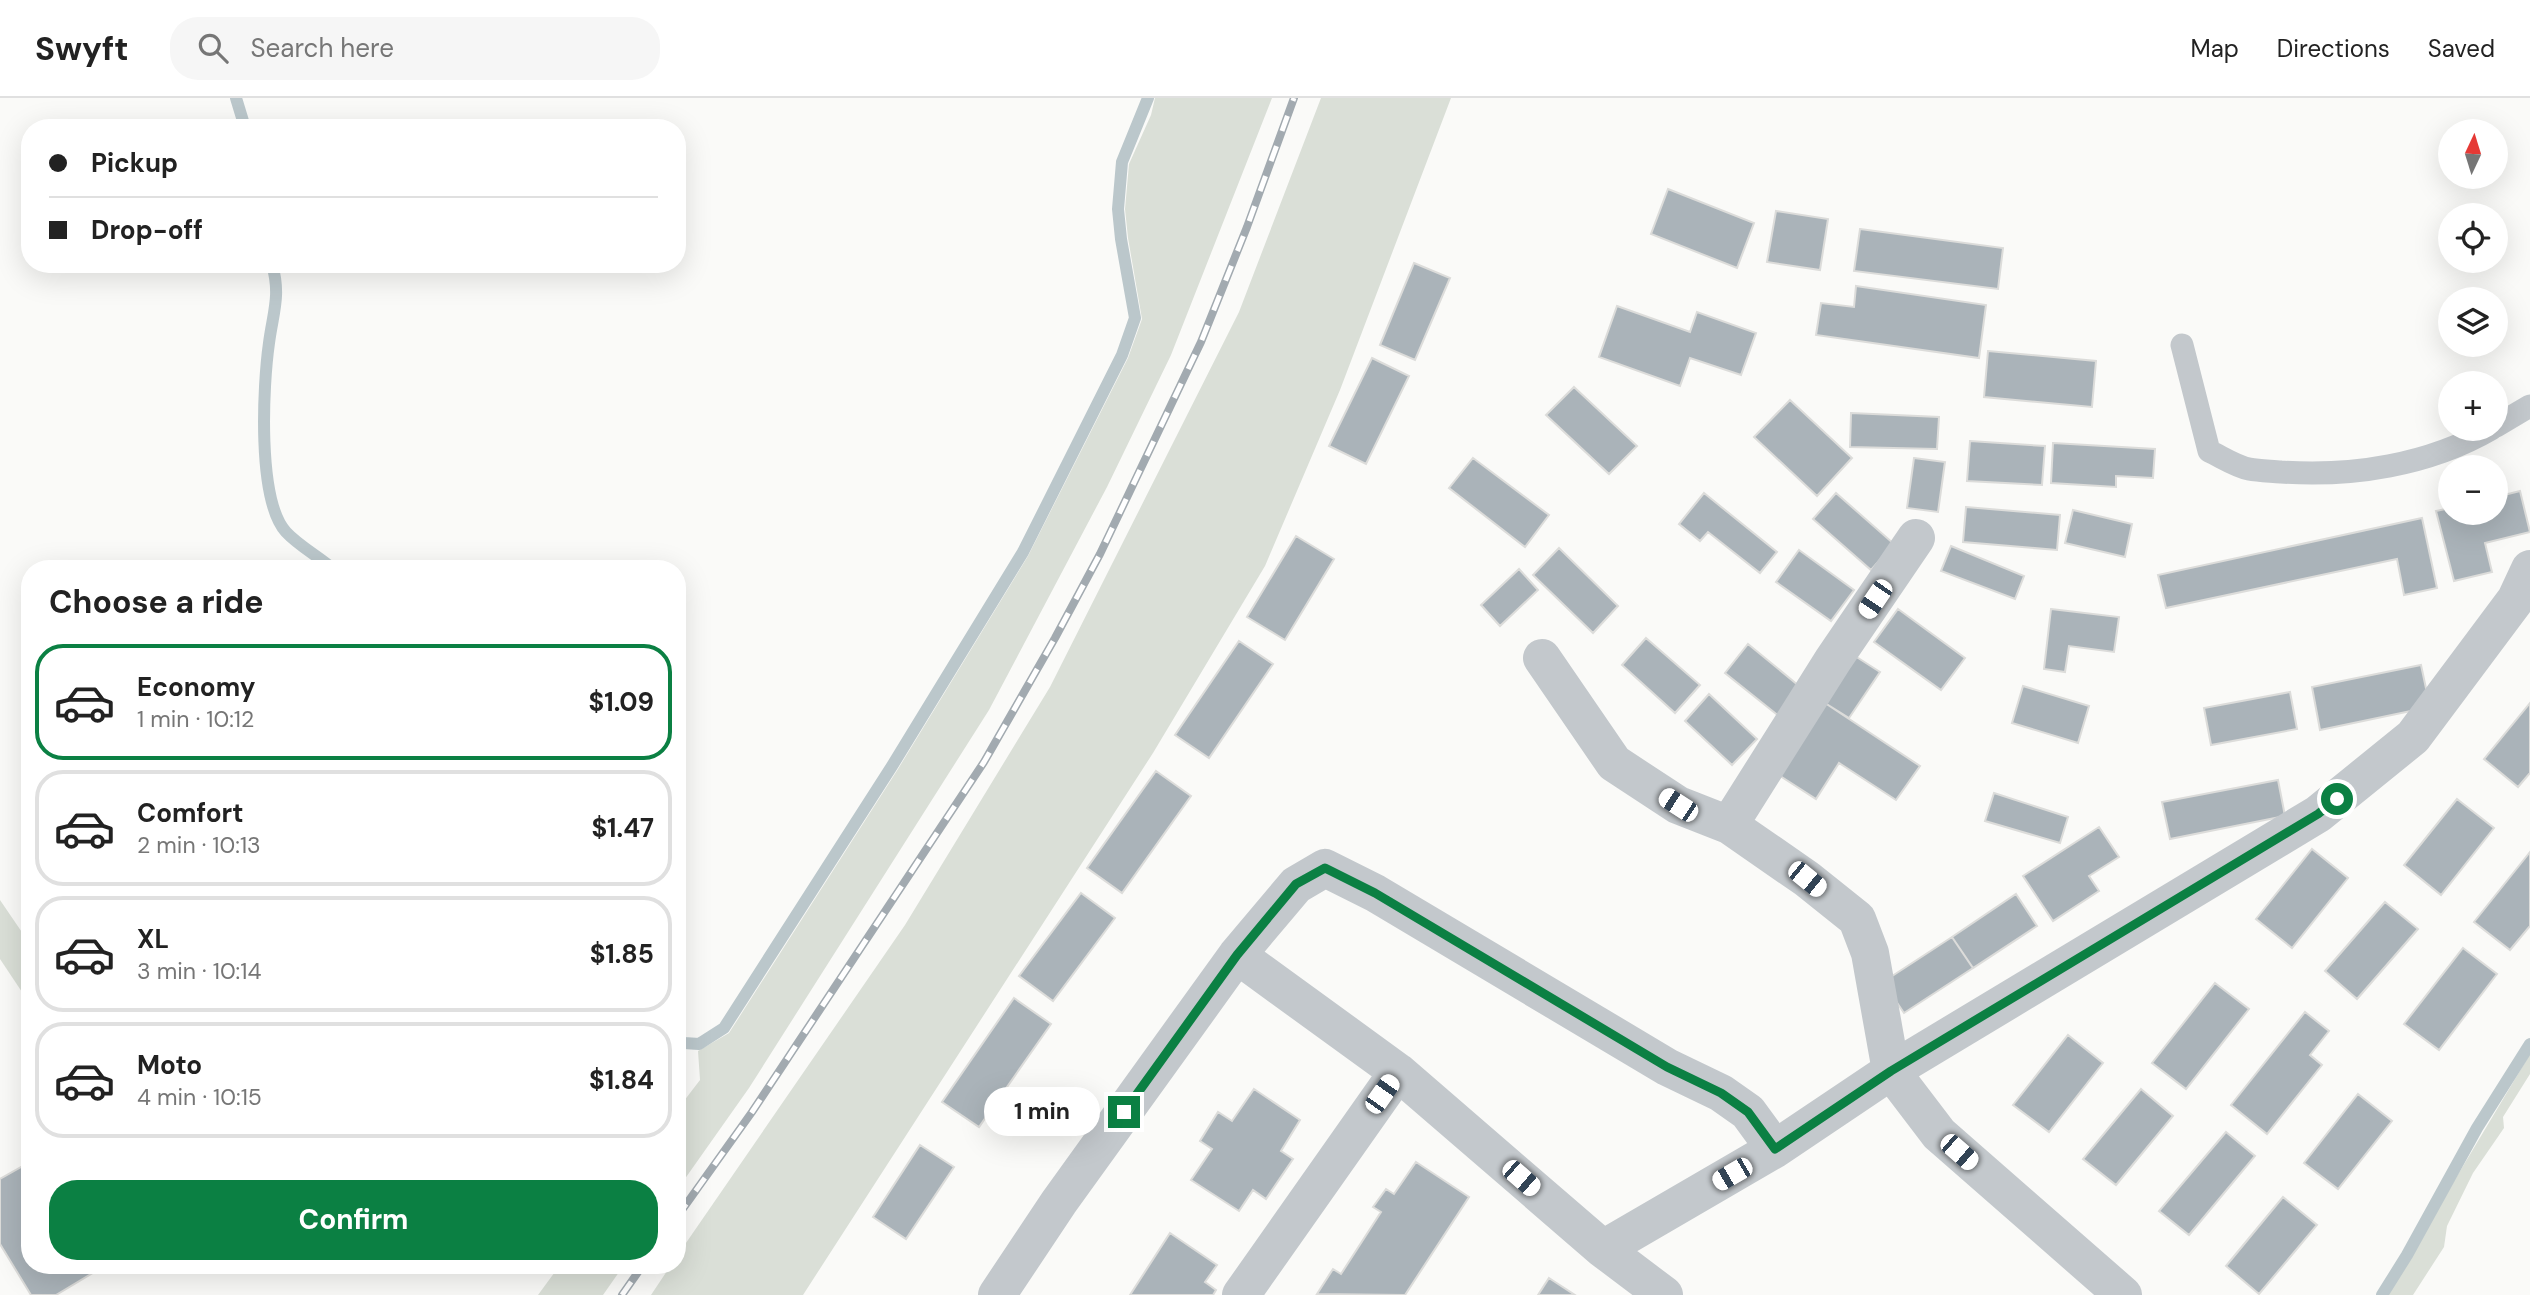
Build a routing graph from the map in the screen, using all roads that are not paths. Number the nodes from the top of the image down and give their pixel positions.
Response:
1 (2182, 345) dead end
2 (2530, 406) edge
3 (2508, 419) edge
4 (2468, 441) edge
5 (1916, 538) dead end
6 (2530, 569) edge
7 (1542, 659) dead end
8 (1729, 825) junction
9 (1237, 955) junction
10 (1891, 1071) junction
11 (1398, 1072) junction
12 (1775, 1149) junction
13 (1604, 1249) junction
14 (997, 1295) edge
15 (1241, 1295) edge
16 (1664, 1295) edge
17 (2123, 1295) edge

1 - 4 lane
2 - 3 lane
5 - 8 street
6 - 10 street
7 - 8 street
8 - 10 street
9 - 11 street
9 - 12 street
9 - 14 street
10 - 12 street
10 - 17 street
11 - 13 street
11 - 15 street
12 - 13 street
13 - 16 street

